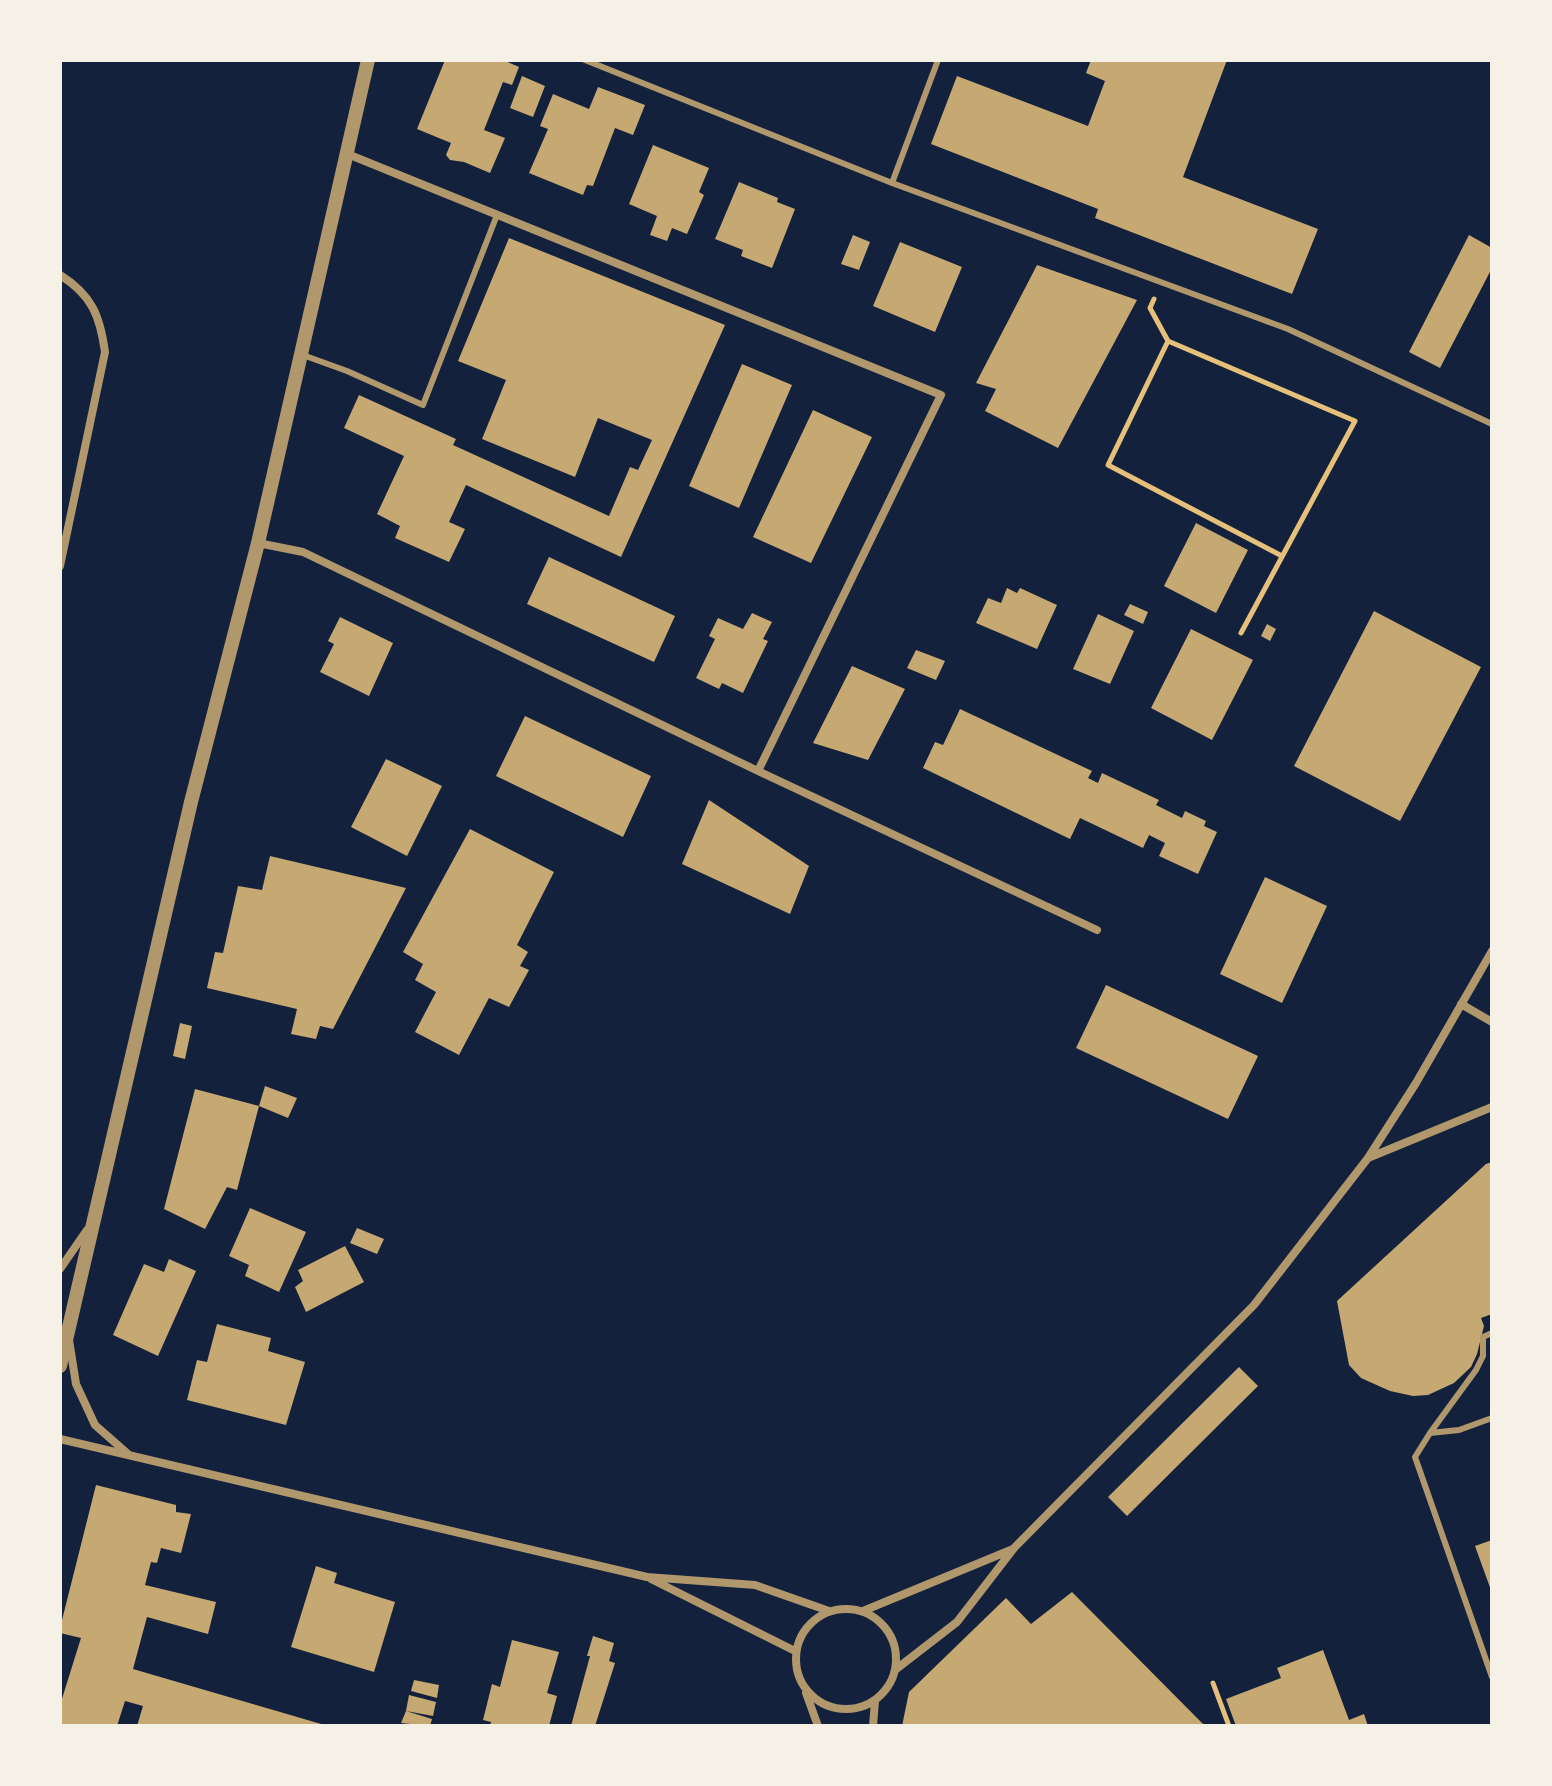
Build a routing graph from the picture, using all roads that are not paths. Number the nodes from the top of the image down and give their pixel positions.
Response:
1 (368, 60) edge
2 (585, 60) edge
3 (938, 60) edge
4 (345, 153) junction
5 (892, 183) junction
6 (497, 215) junction
7 (60, 275) edge
8 (300, 354) junction
9 (1492, 424) edge
10 (258, 543) junction
11 (60, 566) edge
12 (758, 771) junction
13 (1097, 930) dead end
14 (1492, 951) edge
15 (1461, 1004) junction
16 (1492, 1022) edge
17 (1492, 1107) edge
18 (1368, 1158) junction
19 (95, 1219) junction
20 (60, 1269) edge
21 (68, 1331) junction
22 (1492, 1333) edge
23 (60, 1366) edge
24 (1492, 1418) edge
25 (1430, 1433) junction
26 (60, 1439) edge
27 (132, 1457) junction
28 (1014, 1548) junction
29 (647, 1577) junction
30 (829, 1611) junction
31 (863, 1611) junction
32 (795, 1651) junction
33 (895, 1670) junction
34 (1492, 1677) edge
35 (805, 1689) junction
36 (875, 1701) junction
37 (818, 1726) edge
38 (873, 1726) edge

1 - 4 street
2 - 5 lane
3 - 5 lane
4 - 6 street
4 - 8 street
5 - 9 lane
6 - 8 lane
6 - 12 street
7 - 11 street
8 - 10 street
10 - 12 street
10 - 19 street
12 - 13 street
14 - 15 street
15 - 16 street
15 - 18 street
17 - 18 street
18 - 28 street
19 - 20 street
19 - 21 street
21 - 23 street
21 - 27 street
22 - 25 lane
24 - 25 lane
25 - 34 lane
26 - 27 street
27 - 29 street
28 - 31 street
28 - 33 street
29 - 30 street
29 - 32 street
30 - 31 street
30 - 32 street
31 - 33 street
32 - 35 street
33 - 36 street
35 - 36 street
35 - 37 street
36 - 38 street

